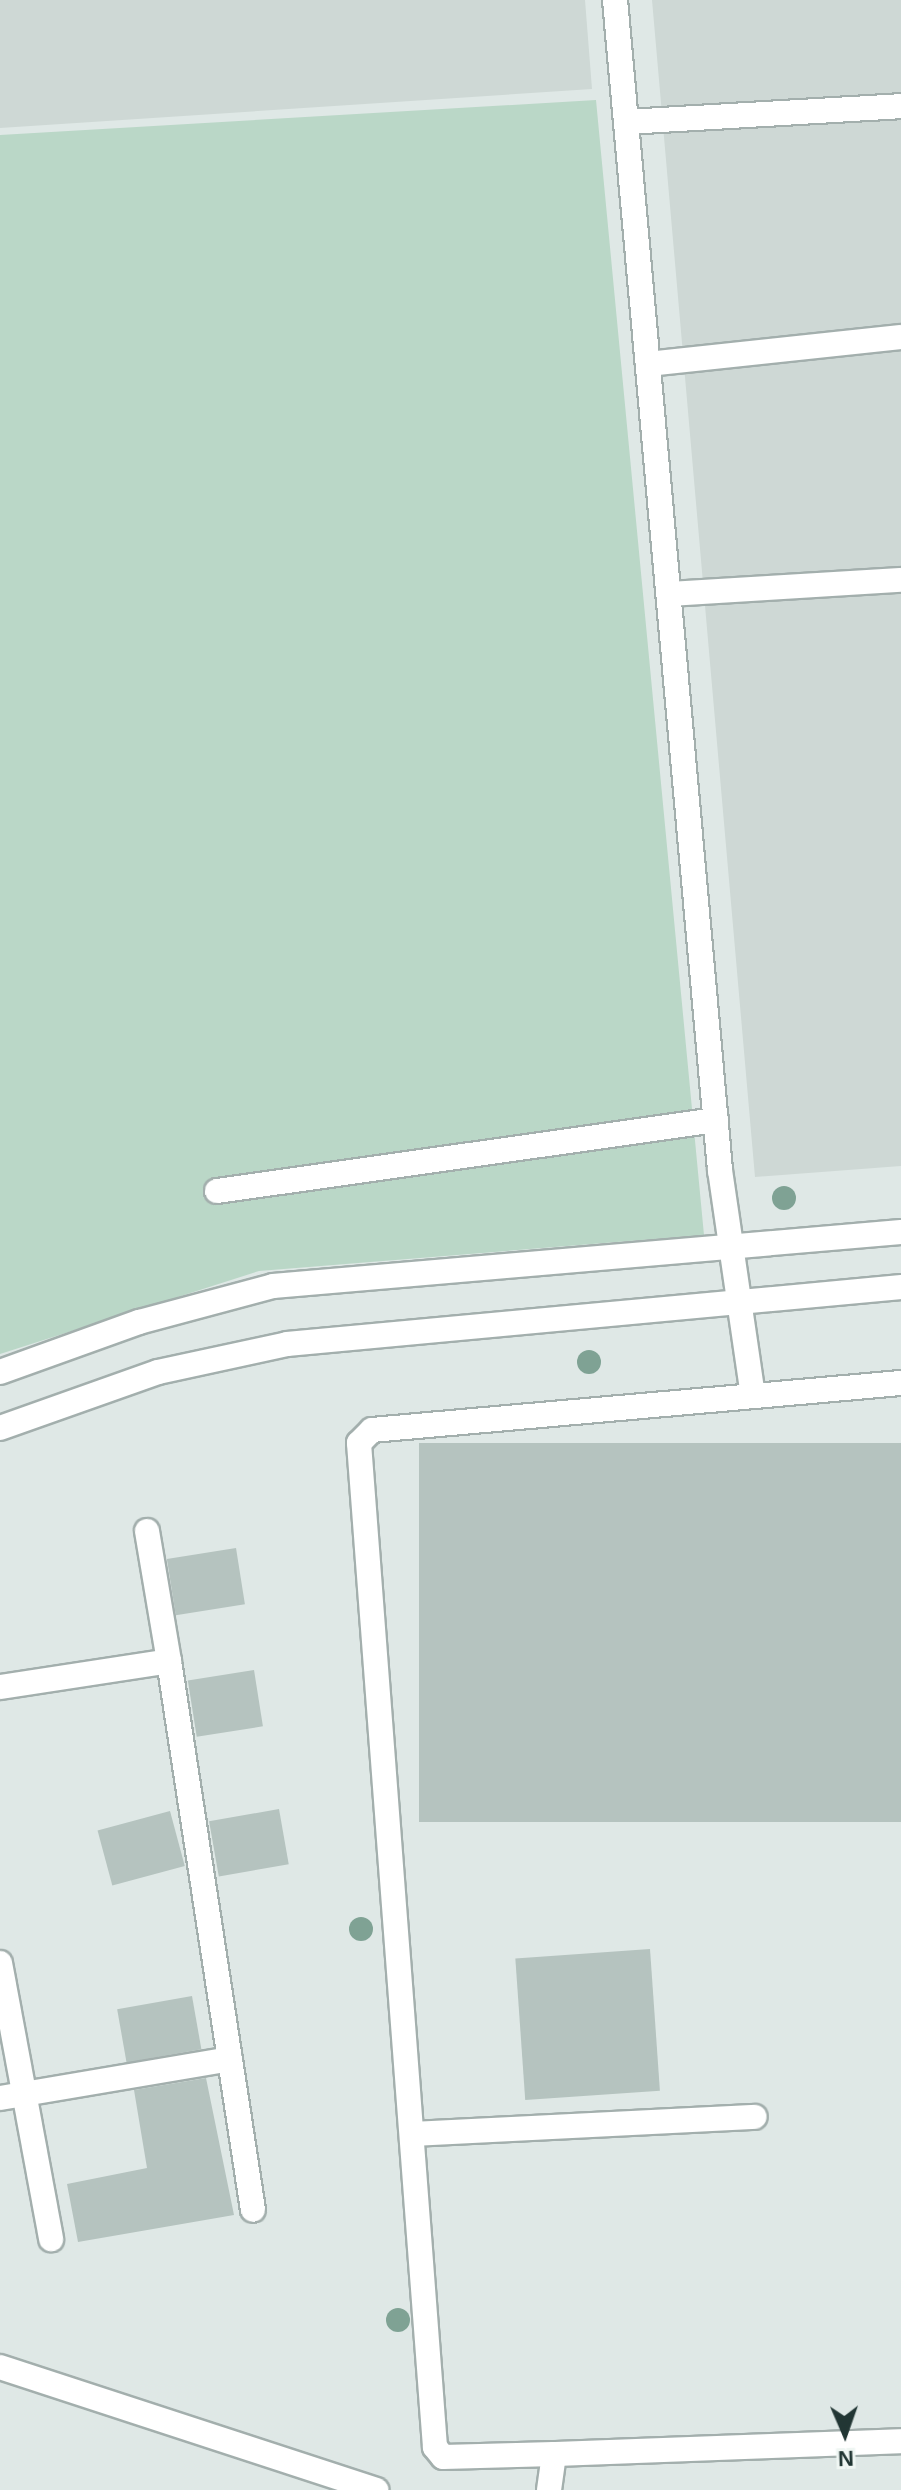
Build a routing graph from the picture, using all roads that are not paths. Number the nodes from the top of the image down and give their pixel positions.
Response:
1 (615, 0) edge
2 (901, 106) edge
3 (626, 122) junction
4 (901, 337) edge
5 (648, 364) junction
6 (901, 580) edge
7 (669, 594) junction
8 (716, 1120) junction
9 (217, 1191) dead end
10 (901, 1232) edge
11 (732, 1247) junction
12 (901, 1287) edge
13 (739, 1303) junction
14 (0, 1372) edge
15 (901, 1383) edge
16 (753, 1396) junction
17 (0, 1428) edge
18 (147, 1531) dead end
19 (169, 1661) junction
20 (0, 1687) edge
21 (0, 1963) edge
22 (230, 2059) junction
23 (11, 2096) edge
24 (755, 2117) dead end
25 (414, 2134) junction
26 (253, 2210) dead end
27 (51, 2239) dead end
28 (0, 2367) edge
29 (901, 2441) edge
30 (554, 2454) junction
31 (376, 2490) edge
32 (549, 2490) edge

1 - 3 street
2 - 3 street
3 - 5 street
4 - 5 street
5 - 7 street
6 - 7 street
7 - 8 street
8 - 9 street
8 - 11 street
10 - 11 street
11 - 13 street
11 - 14 street
12 - 13 street
13 - 16 street
13 - 17 street
15 - 16 street
16 - 25 street
18 - 19 street
19 - 20 street
19 - 22 street
21 - 23 street
22 - 23 street
22 - 26 street
23 - 27 street
24 - 25 street
25 - 30 street
28 - 31 street
29 - 30 street
30 - 32 street

